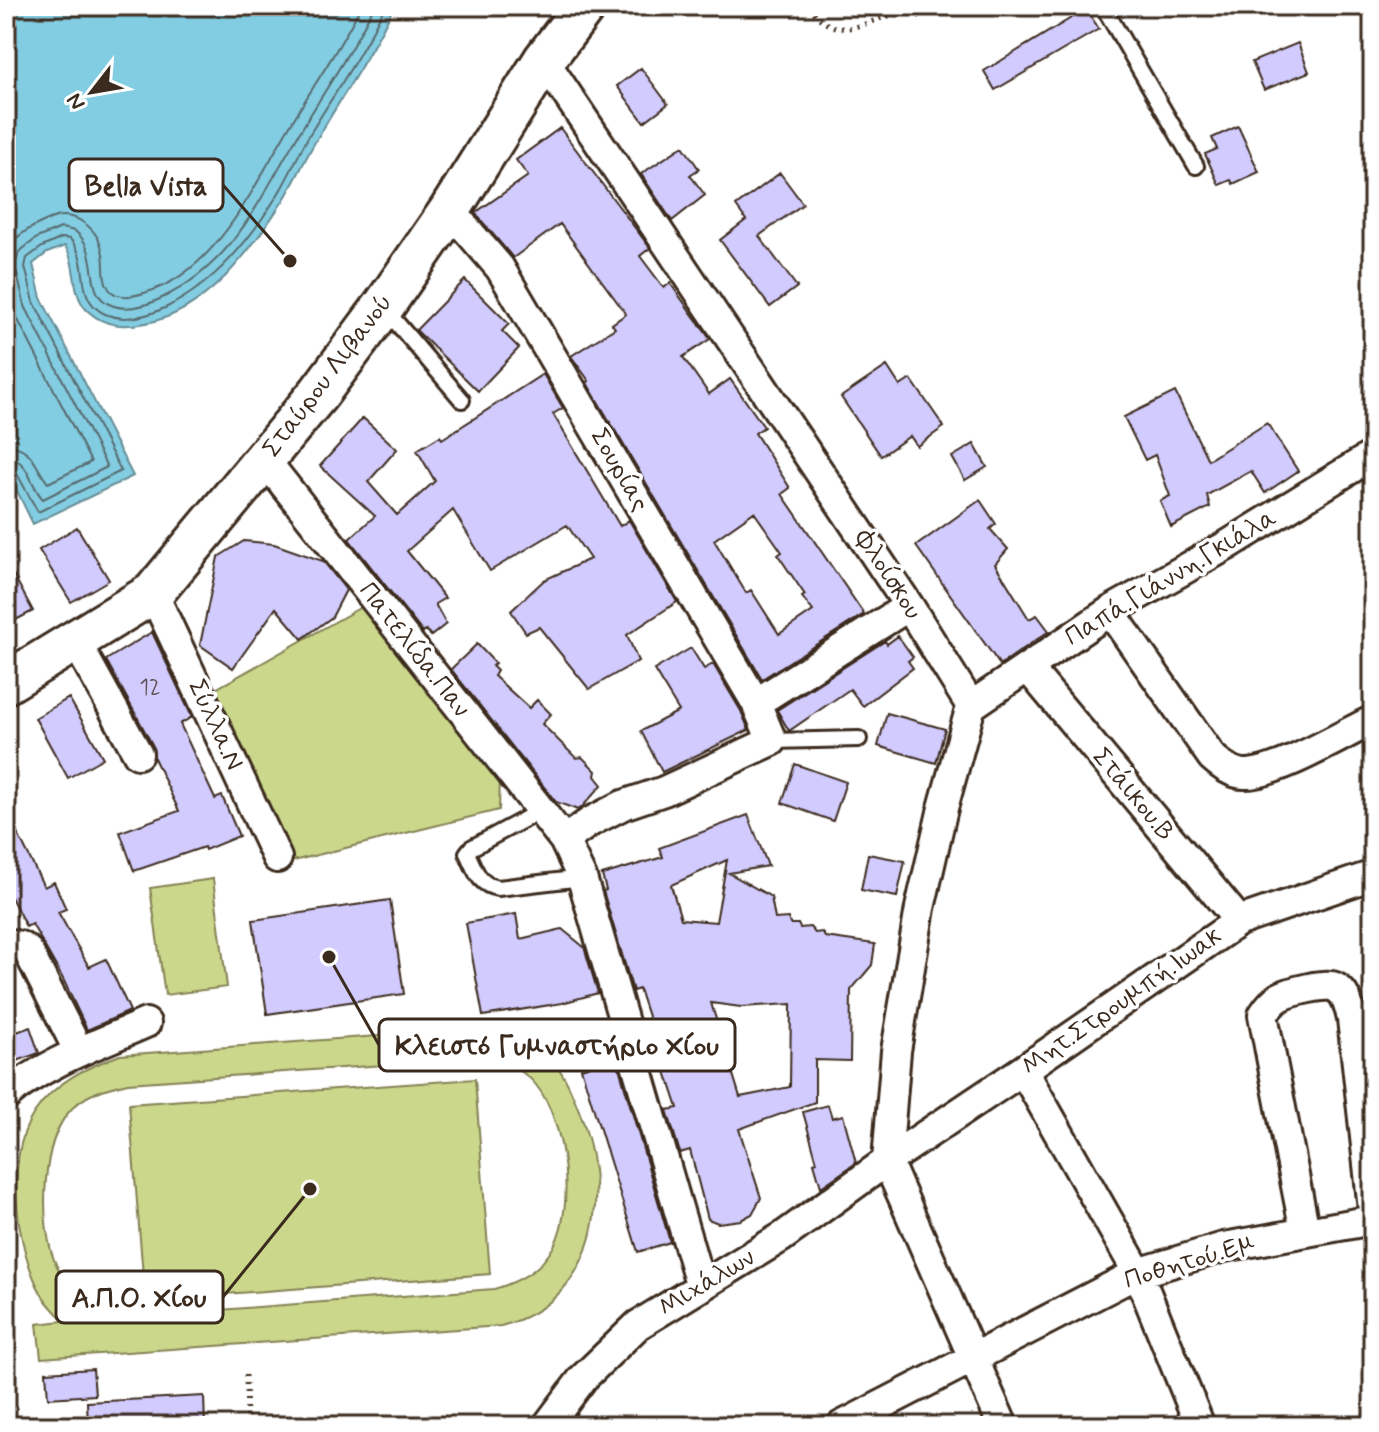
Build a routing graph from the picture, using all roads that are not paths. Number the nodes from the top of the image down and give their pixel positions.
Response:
1 (585, 6) edge
2 (1103, 6) edge
3 (544, 60) junction
4 (1196, 166) dead end
5 (450, 210) junction
6 (383, 307) junction
7 (462, 400) dead end
8 (1372, 458) edge
9 (265, 460) junction
10 (153, 593) junction
11 (909, 606) junction
12 (1110, 611) junction
13 (75, 640) junction
14 (1028, 668) junction
15 (6, 683) edge
16 (756, 703) junction
17 (971, 706) junction
18 (1373, 720) edge
19 (859, 739) dead end
20 (772, 741) junction
21 (138, 754) dead end
22 (540, 811) junction
23 (564, 840) junction
24 (277, 858) dead end
25 (1373, 875) edge
26 (582, 878) junction
27 (1239, 921) junction
28 (6, 943) edge
29 (146, 1023) dead end
30 (79, 1052) junction
31 (1023, 1070) junction
32 (6, 1096) edge
33 (887, 1161) junction
34 (1373, 1210) edge
35 (1373, 1220) edge
36 (1305, 1232) junction
37 (1138, 1273) junction
38 (701, 1287) junction
39 (974, 1356) junction
40 (547, 1426) edge
41 (841, 1426) edge
42 (1003, 1426) edge
43 (1200, 1426) edge

1 - 3 main road, Σταύρου Λιβανού
2 - 4 lane
3 - 5 main road, Σταύρου Λιβανού
3 - 11 street, Φλοίσκου
5 - 6 main road, Σταύρου Λιβανού
5 - 16 street, Σουρίας
6 - 7 lane
6 - 9 main road, Σταύρου Λιβανού
8 - 12 street, Παπά.Γιάννη.Γκιάλα
9 - 10 main road, Σταύρου Λιβανού
9 - 22 street, Πατελίδα.Παν
10 - 13 main road, Σταύρου Λιβανού
10 - 24 street, Σύλλα.Ν
11 - 16 street
11 - 17 street, Φλοίσκου
12 - 14 street, Παπά.Γιάννη.Γκιάλα
12 - 18 street
13 - 15 main road, Σταύρου Λιβανού
13 - 21 street
14 - 17 street, Παπά.Γιάννη.Γκιάλα
14 - 27 street, Στάικου.Β
16 - 20 street, Σουρίας
17 - 33 street
19 - 20 lane
20 - 23 street
22 - 23 street, Πατελίδα.Παν
22 - 26 lane
23 - 26 street, Πατελίδα.Παν
25 - 27 street, Μητ.Στρουμπή.Ιωακ
26 - 38 street, Πατελίδα.Παν
27 - 31 street, Μητ.Στρουμπή.Ιωακ
28 - 30 street
29 - 30 street
30 - 32 street
31 - 33 street, Μητ.Στρουμπή.Ιωακ
31 - 37 street
33 - 38 street, Μιχάλων
33 - 39 street
34 - 36 street
35 - 36 street, Ποθητού.Εμ
36 - 37 street, Ποθητού.Εμ
37 - 39 street, Ποθητού.Εμ
37 - 43 street
38 - 40 street, Μιχάλων
39 - 41 street, Ποθητού.Εμ
39 - 42 street

